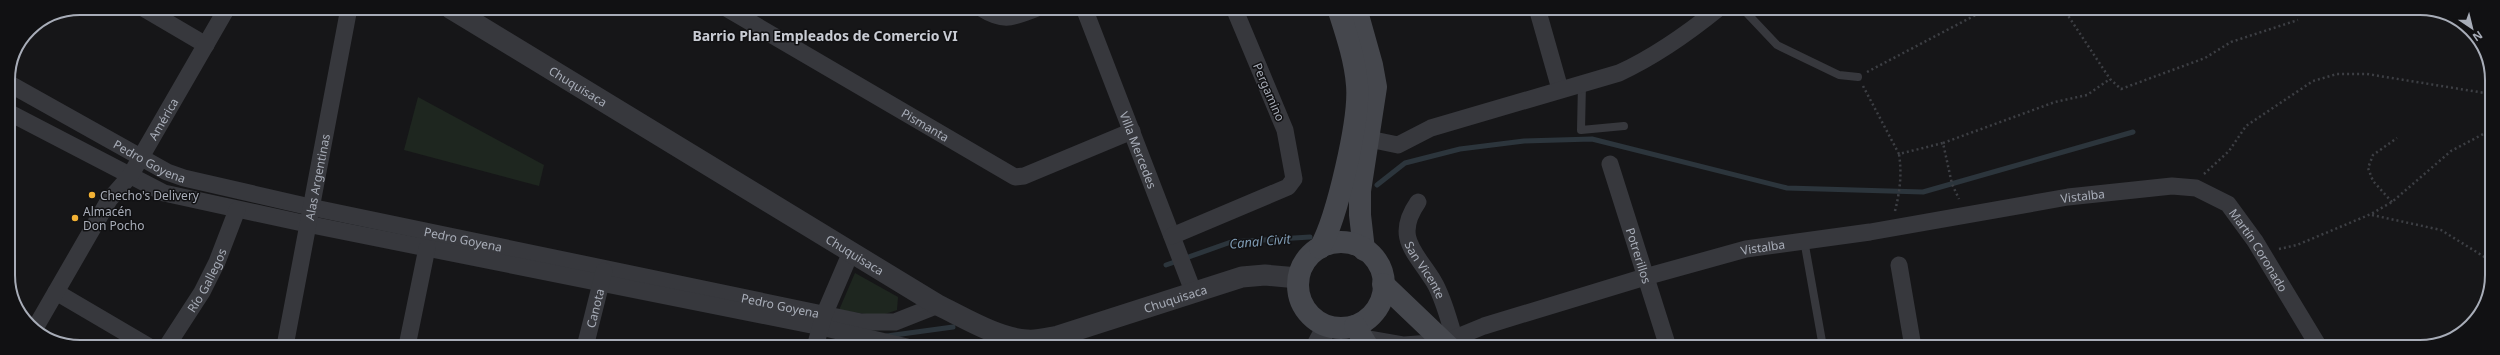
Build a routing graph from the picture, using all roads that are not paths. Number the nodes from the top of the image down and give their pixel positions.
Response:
1 (155, 15) edge
2 (223, 15) edge
3 (348, 15) edge
4 (462, 15) edge
5 (738, 15) edge
6 (993, 15) edge
7 (1016, 15) edge
8 (1087, 15) edge
9 (1237, 15) edge
10 (1340, 15) edge
11 (1358, 15) edge
12 (1539, 15) edge
13 (1710, 15) edge
14 (1749, 15) edge
15 (206, 45) junction
16 (1858, 77) road end
17 (1582, 83) junction
18 (15, 87) edge
19 (1560, 89) junction
20 (15, 116) edge
21 (1624, 126) dead end
22 (1132, 131) junction
23 (1369, 139) junction
24 (142, 157) junction
25 (1610, 164) dead end
26 (130, 176) junction
27 (2172, 186) joint
28 (1418, 202) dead end
29 (310, 207) junction
30 (237, 210) junction
31 (307, 224) junction
32 (1172, 236) junction
33 (1804, 240) junction
34 (428, 248) junction
35 (1320, 248) junction
36 (1364, 250) junction
37 (852, 252) junction
38 (1899, 265) dead end
39 (603, 276) junction
40 (1645, 277) junction
41 (1298, 278) junction
42 (1383, 284) junction
43 (1193, 291) junction
44 (56, 292) junction
45 (938, 305) junction
46 (822, 321) junction
47 (38, 324) edge
48 (1327, 326) junction
49 (1362, 337) edge
50 (138, 340) edge
51 (171, 340) edge
52 (286, 340) edge
53 (409, 340) edge
54 (587, 340) edge
55 (817, 340) edge
56 (884, 340) edge
57 (1015, 340) edge
58 (1041, 340) edge
59 (1320, 340) edge
60 (1378, 340) edge
61 (1447, 340) edge
62 (1449, 340) edge
63 (1456, 340) edge
64 (1666, 340) edge
65 (1822, 340) edge
66 (1911, 340) edge
67 (2315, 340) edge

1 - 15 street
2 - 15 street, América
3 - 29 street, Alas Argentinas
4 - 37 street, Chuquisaca
5 - 22 street, Pismanta
6 - 7 street
8 - 22 street, Villa Mercedes
9 - 32 street, Pergamino
10 - 35 main road
11 - 23 main road
12 - 19 street
13 - 17 street
14 - 16 lane
15 - 24 street, América
17 - 19 street
17 - 21 lane
18 - 24 street, Pedro Goyena
19 - 23 street
20 - 26 street, Pedro Goyena
22 - 32 street, Villa Mercedes
23 - 36 main road
24 - 26 street, América
24 - 29 street, Pedro Goyena
25 - 40 street, Potrerillos
26 - 30 street, Pedro Goyena
26 - 44 street, América
27 - 33 street, Vistalba
27 - 67 street, Martín Coronado
28 - 62 street, San Vicente
29 - 31 street, Alas Argentinas
29 - 39 street, Pedro Goyena
30 - 31 street, Pedro Goyena
30 - 51 street, Río Gallegos
31 - 34 street, Pedro Goyena
31 - 52 street, Alas Argentinas
32 - 43 street, Villa Mercedes
33 - 40 street, Vistalba
33 - 65 lane
34 - 39 street, Pedro Goyena
34 - 53 street
35 - 36 main road
35 - 41 main road
36 - 42 main road
37 - 45 street, Chuquisaca
37 - 46 street
38 - 66 street
39 - 46 street, Pedro Goyena
39 - 54 street, Canota
40 - 63 street, Vistalba
40 - 64 street, Potrerillos
41 - 43 street, Chuquisaca
41 - 48 main road
42 - 49 main road
42 - 61 main road
43 - 58 street, Chuquisaca
44 - 47 street, América
44 - 50 street
45 - 46 street, Pedro Goyena
45 - 57 street, Chuquisaca
46 - 55 street
46 - 56 street, Pedro Goyena
48 - 49 main road
48 - 59 street
49 - 60 street, Vistalba

